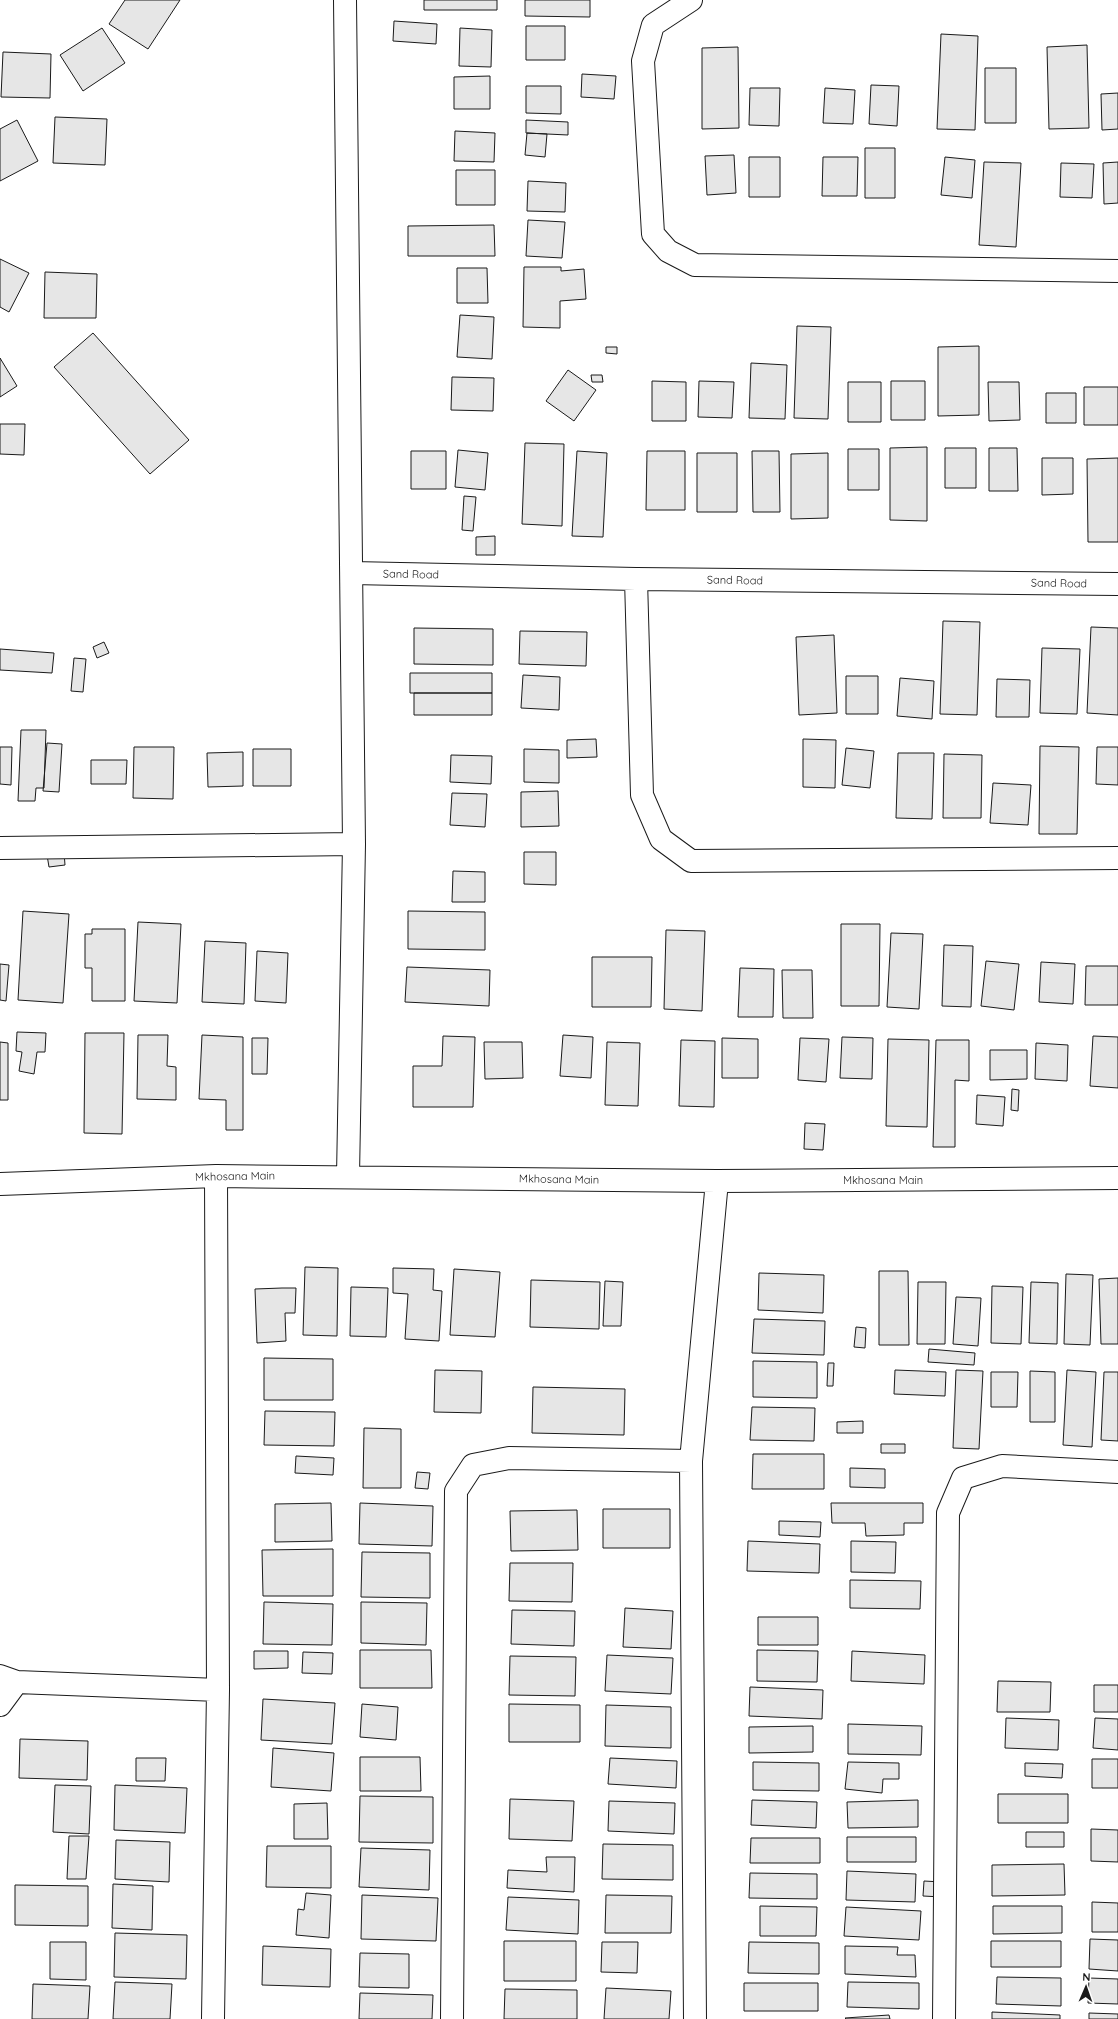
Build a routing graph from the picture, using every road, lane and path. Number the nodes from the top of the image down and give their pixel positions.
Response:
1 (345, 0) edge
2 (691, 0) edge
3 (1118, 271) edge
4 (352, 573) junction
5 (636, 579) junction
6 (1118, 584) edge
7 (354, 844) junction
8 (0, 848) edge
9 (1118, 858) edge
10 (216, 1176) junction
11 (348, 1176) junction
12 (1118, 1178) edge
13 (717, 1181) junction
14 (0, 1184) edge
15 (691, 1461) junction
16 (1118, 1472) edge
17 (8, 1679) edge
18 (218, 1690) junction
19 (0, 1705) edge
20 (213, 2019) edge
21 (452, 2019) edge
22 (695, 2019) edge
23 (944, 2019) edge

1 - 4 street
2 - 3 street
4 - 5 street, Sand Road
4 - 7 street
5 - 6 street, Sand Road
5 - 9 street
7 - 8 street
7 - 11 street
10 - 11 street, Mkhosana Main
10 - 14 street, Mkhosana Main
10 - 18 street
11 - 13 street, Mkhosana Main
12 - 13 street, Mkhosana Main
13 - 15 street
15 - 21 street
15 - 22 street
16 - 23 street
17 - 18 street
17 - 19 street
18 - 20 street

